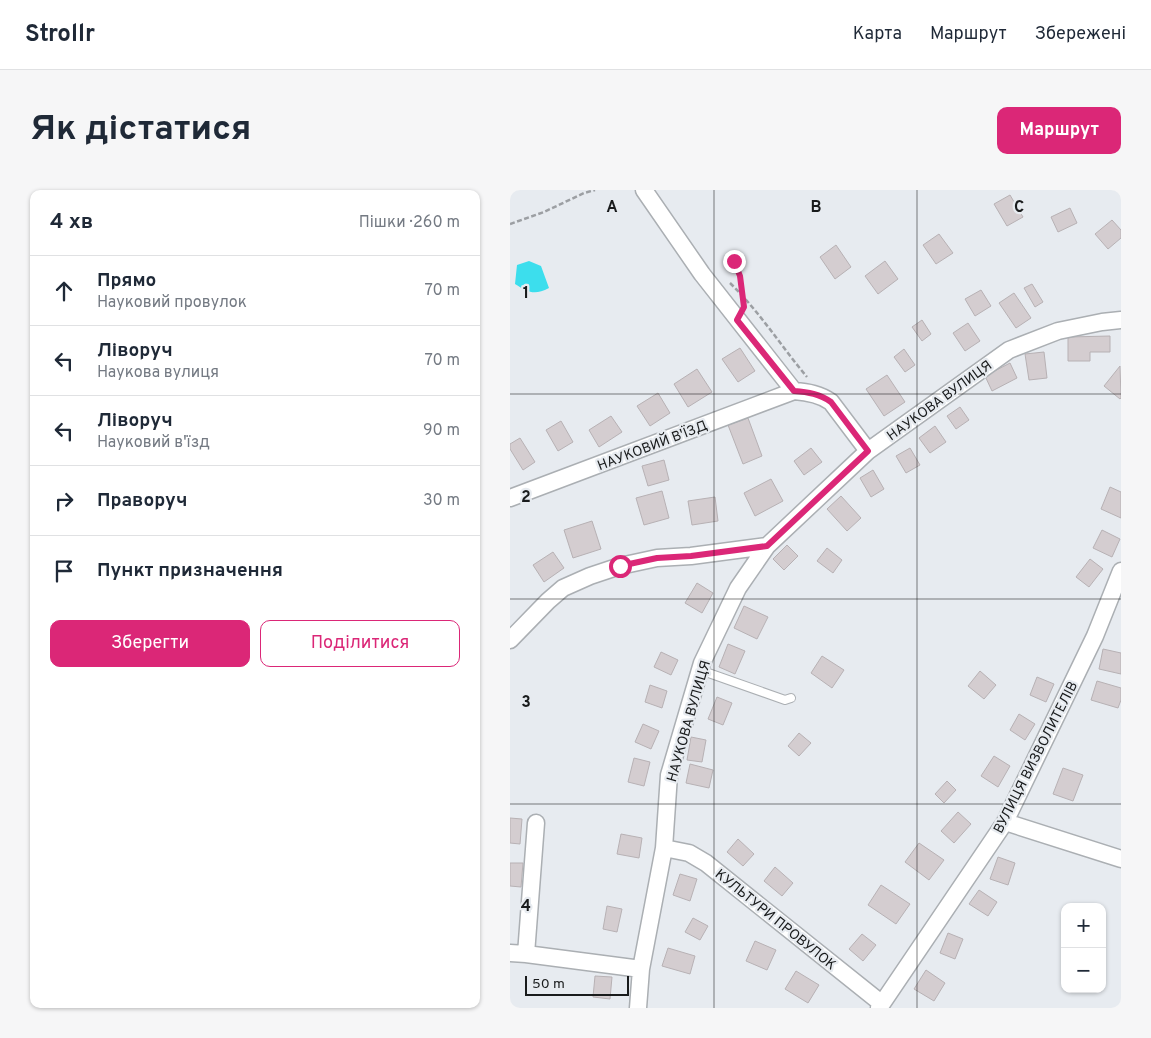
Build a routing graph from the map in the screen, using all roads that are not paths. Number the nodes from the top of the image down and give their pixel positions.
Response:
1 (644, 190) edge
2 (1121, 320) edge
3 (794, 391) junction
4 (868, 451) junction
5 (510, 498) edge
6 (767, 546) junction
7 (1121, 571) edge
8 (510, 640) edge
9 (700, 670) junction
10 (792, 698) dead end
11 (1005, 822) junction
12 (536, 823) dead end
13 (664, 848) junction
14 (1121, 859) edge
15 (518, 954) edge
16 (641, 969) junction
17 (880, 1006) edge
18 (638, 1008) edge

1 - 3 street
2 - 4 street, НАУКОВА ВУЛИЦЯ
3 - 4 street
3 - 5 street, НАУКОВИЙ В'ЇЗД
4 - 6 street, НАУКОВА ВУЛИЦЯ
6 - 8 street
6 - 9 street, НАУКОВА ВУЛИЦЯ
7 - 11 street, ВУЛИЦЯ ВИЗВОЛИТЕЛІВ
9 - 10 lane
9 - 13 street, НАУКОВА ВУЛИЦЯ
11 - 14 street
11 - 17 street, ВУЛИЦЯ ВИЗВОЛИТЕЛІВ
12 - 15 street
13 - 16 street, НАУКОВА ВУЛИЦЯ
13 - 17 street, КУЛЬТУРИ ПРОВУЛОК
15 - 16 street
16 - 18 street, НАУКОВА ВУЛИЦЯ

